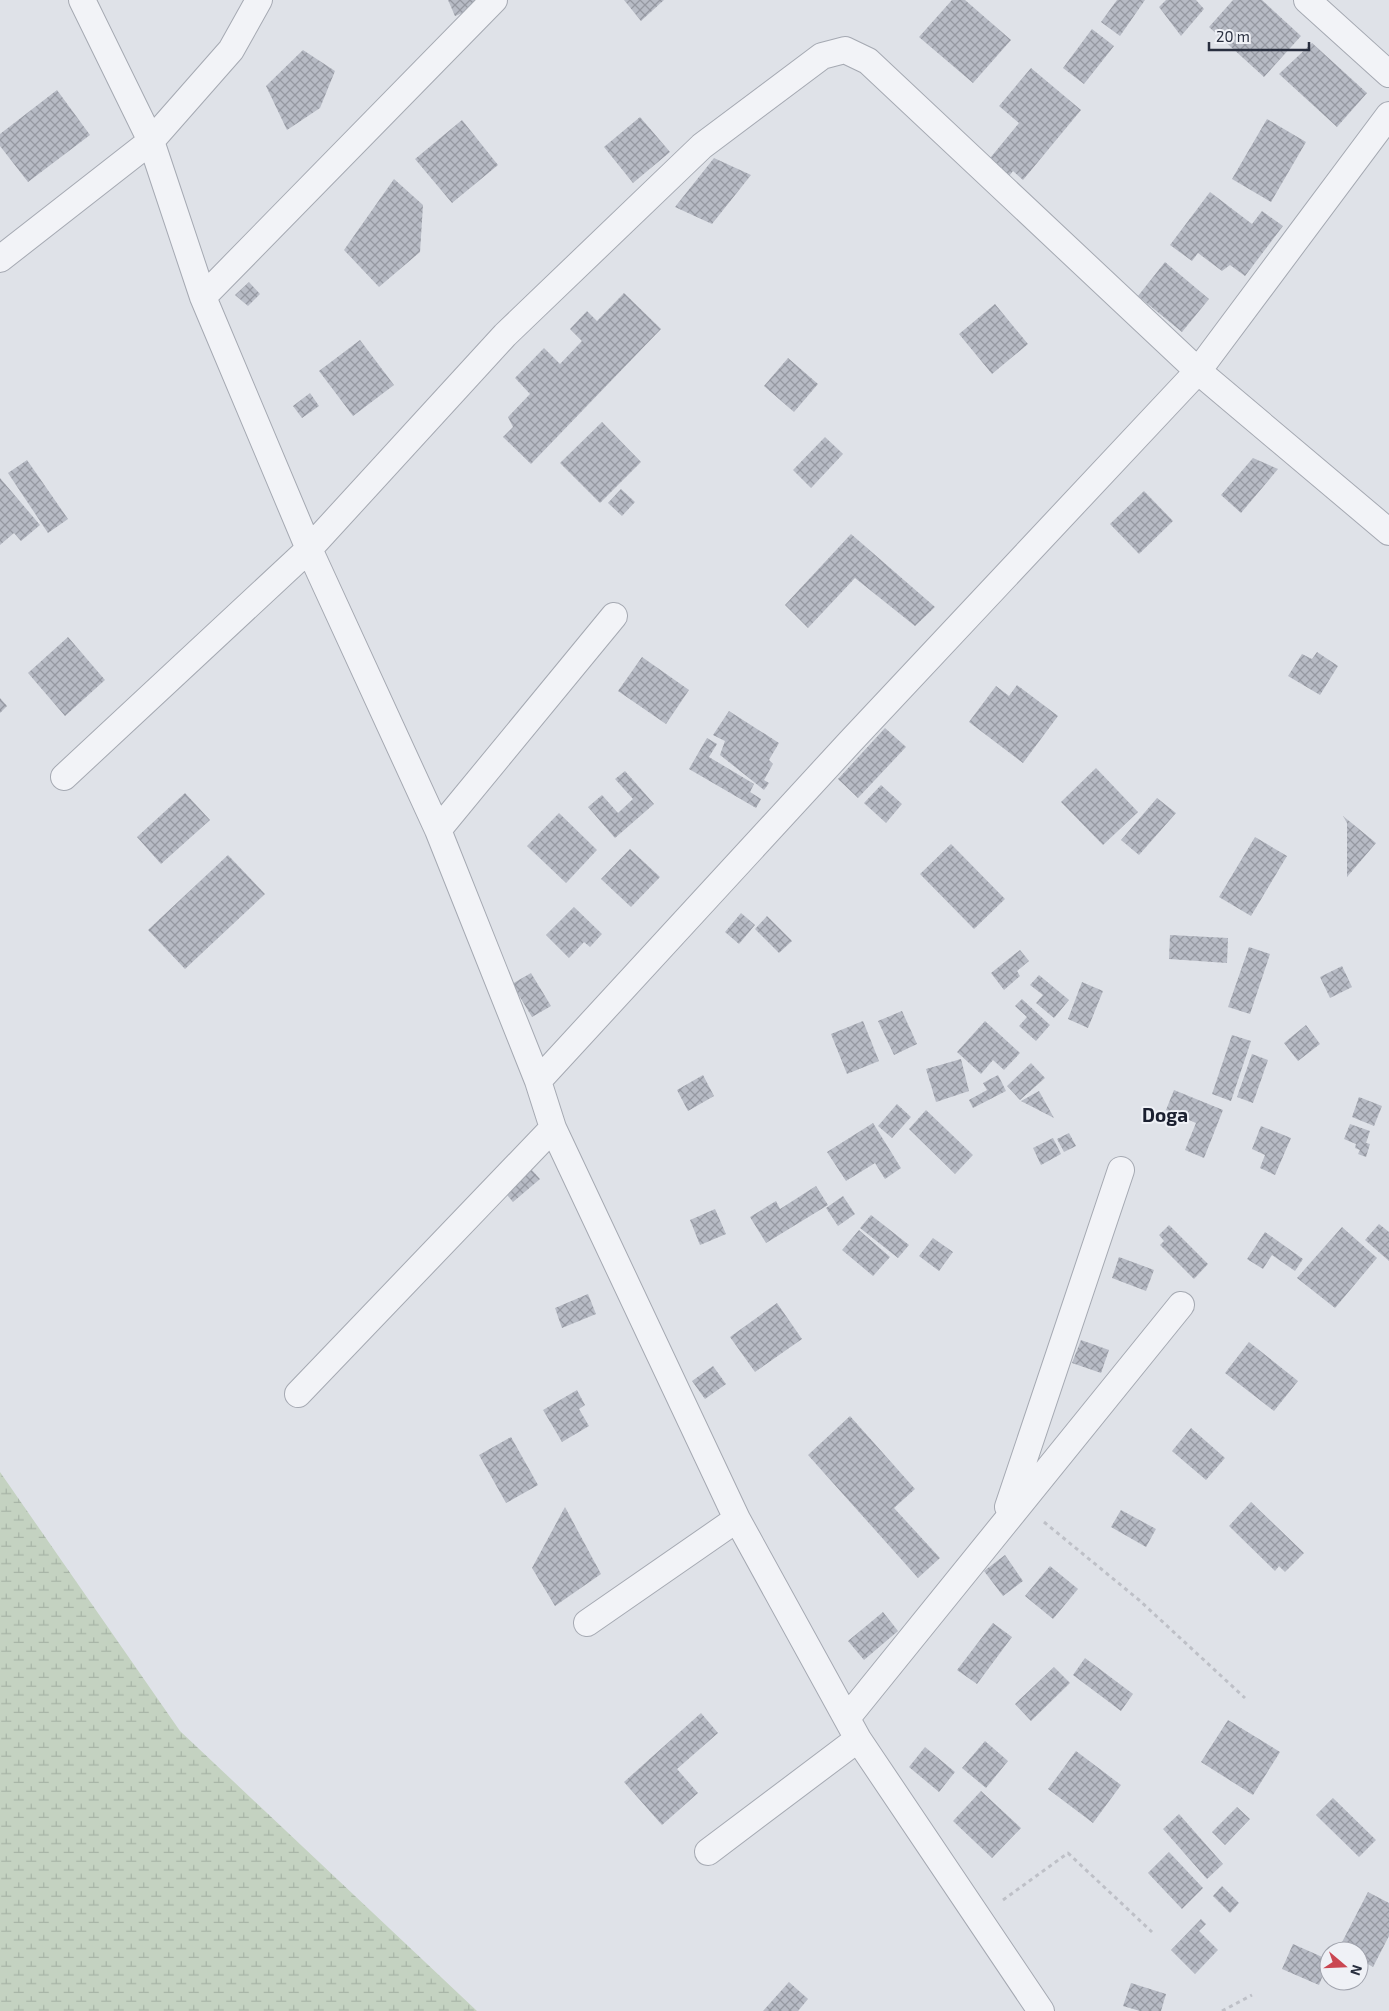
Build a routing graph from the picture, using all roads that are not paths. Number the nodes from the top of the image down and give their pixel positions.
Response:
1 (82, 0) edge
2 (259, 0) edge
3 (494, 0) edge
4 (1307, 0) edge
5 (1389, 74) edge
6 (1389, 115) edge
7 (151, 141) junction
8 (0, 259) edge
9 (203, 297) junction
10 (1198, 371) junction
11 (1389, 532) edge
12 (309, 549) junction
13 (614, 616) dead end
14 (64, 777) dead end
15 (438, 830) junction
16 (538, 1081) junction
17 (553, 1128) junction
18 (1121, 1170) dead end
19 (1181, 1305) dead end
20 (298, 1394) dead end
21 (737, 1519) junction
22 (1003, 1525) junction
23 (587, 1623) dead end
24 (853, 1728) junction
25 (708, 1852) dead end
26 (1041, 2011) edge

1 - 7 street
2 - 7 street
3 - 9 street
4 - 5 street
6 - 10 street
7 - 8 street
7 - 9 street
9 - 12 street
10 - 11 street
10 - 12 street
10 - 16 street
12 - 14 street
12 - 15 street
13 - 15 street
15 - 16 street
16 - 17 street
17 - 20 street
17 - 21 street
18 - 22 street
19 - 22 street
21 - 23 street
21 - 24 street
22 - 24 street
24 - 25 street
24 - 26 street

